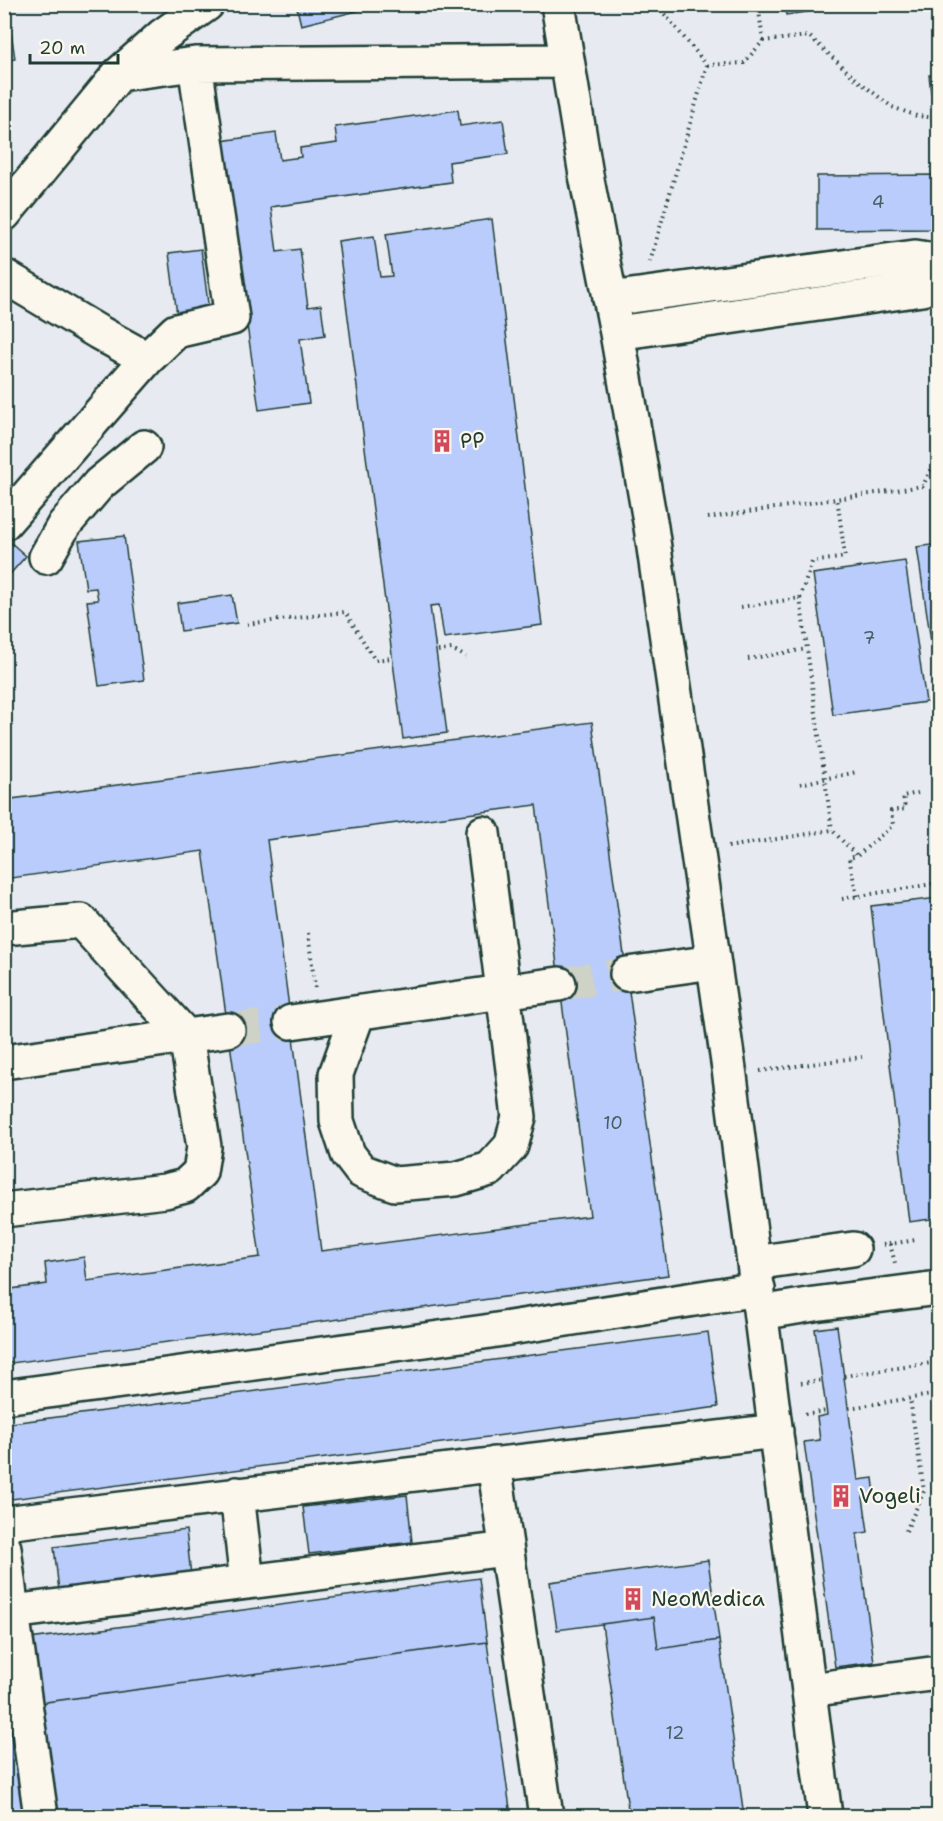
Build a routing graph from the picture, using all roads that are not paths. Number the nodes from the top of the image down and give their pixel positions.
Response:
1 (207, 4) edge
2 (558, 4) edge
3 (567, 61) junction
4 (195, 64) junction
5 (119, 74) junction
6 (4, 214) edge
7 (939, 261) edge
8 (4, 276) edge
9 (939, 280) edge
10 (626, 297) junction
11 (617, 333) junction
12 (147, 359) junction
13 (144, 447) dead end
14 (4, 523) edge
15 (46, 557) dead end
16 (483, 833) dead end
17 (4, 928) edge
18 (713, 962) junction
19 (627, 974) tunnel mouth
20 (559, 984) tunnel mouth
21 (503, 992) junction
22 (358, 1013) junction
23 (305, 1020) tunnel mouth
24 (228, 1030) tunnel mouth
25 (186, 1036) junction
26 (4, 1062) edge
27 (4, 1210) edge
28 (853, 1249) dead end
29 (758, 1288) junction
30 (939, 1288) edge
31 (4, 1397) edge
32 (776, 1431) junction
33 (494, 1464) junction
34 (237, 1494) junction
35 (4, 1523) edge
36 (4, 1548) edge
37 (506, 1548) junction
38 (247, 1582) junction
39 (12, 1612) junction
40 (939, 1672) edge
41 (809, 1689) junction
42 (40, 1816) edge
43 (546, 1816) edge
44 (825, 1816) edge

1 - 5 lane
2 - 3 lane
3 - 4 lane
3 - 10 lane
4 - 5 lane
4 - 12 lane
5 - 6 lane
7 - 10 lane
8 - 12 lane
9 - 11 lane
10 - 11 lane
11 - 18 lane
12 - 14 lane
13 - 15 lane
16 - 21 lane
17 - 25 lane
18 - 19 lane
18 - 29 lane
20 - 21 lane
21 - 22 lane
21 - 22 lane
22 - 23 lane
24 - 25 lane
25 - 26 lane
25 - 27 lane
28 - 29 lane
29 - 30 lane
29 - 31 lane
29 - 32 lane
32 - 33 lane
32 - 41 lane
33 - 34 lane
33 - 37 lane
34 - 35 lane
34 - 38 lane
36 - 39 lane
37 - 38 lane
37 - 43 lane
38 - 39 lane
39 - 42 lane
40 - 41 lane
41 - 44 lane

